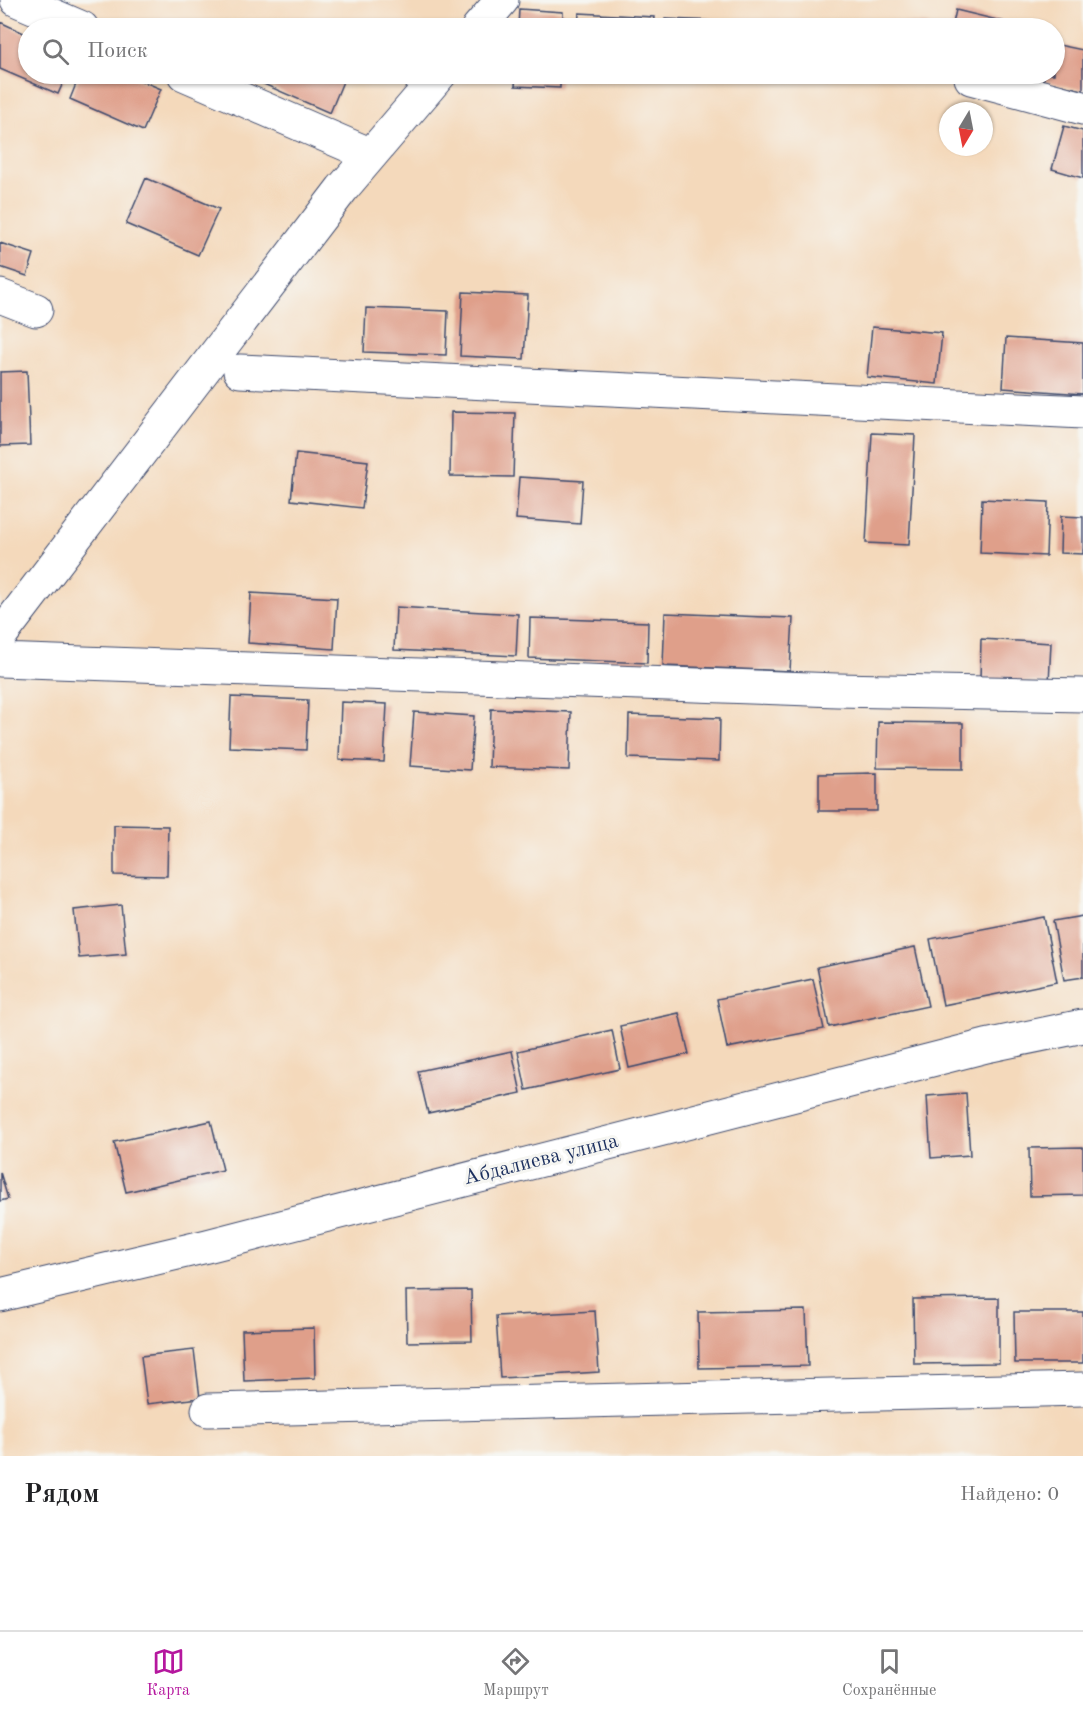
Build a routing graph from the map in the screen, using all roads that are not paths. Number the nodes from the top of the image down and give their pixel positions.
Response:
1 (17, 0) edge
2 (502, 0) edge
3 (59, 18) edge
4 (487, 18) edge
5 (207, 84) edge
6 (431, 84) edge
7 (993, 84) edge
8 (1083, 108) edge
9 (370, 155) junction
10 (0, 296) edge
11 (36, 310) dead end
12 (240, 371) dead end
13 (1083, 412) edge
14 (0, 636) edge
15 (0, 660) edge
16 (1083, 695) edge
17 (1083, 1026) edge
18 (0, 1295) edge
19 (1083, 1389) edge
20 (208, 1410) dead end

1 - 3 street
2 - 4 street
5 - 9 street
6 - 9 street
7 - 8 street
9 - 14 street
10 - 11 street
12 - 13 street
15 - 16 street
17 - 18 street, Абдалиева улица
19 - 20 street

